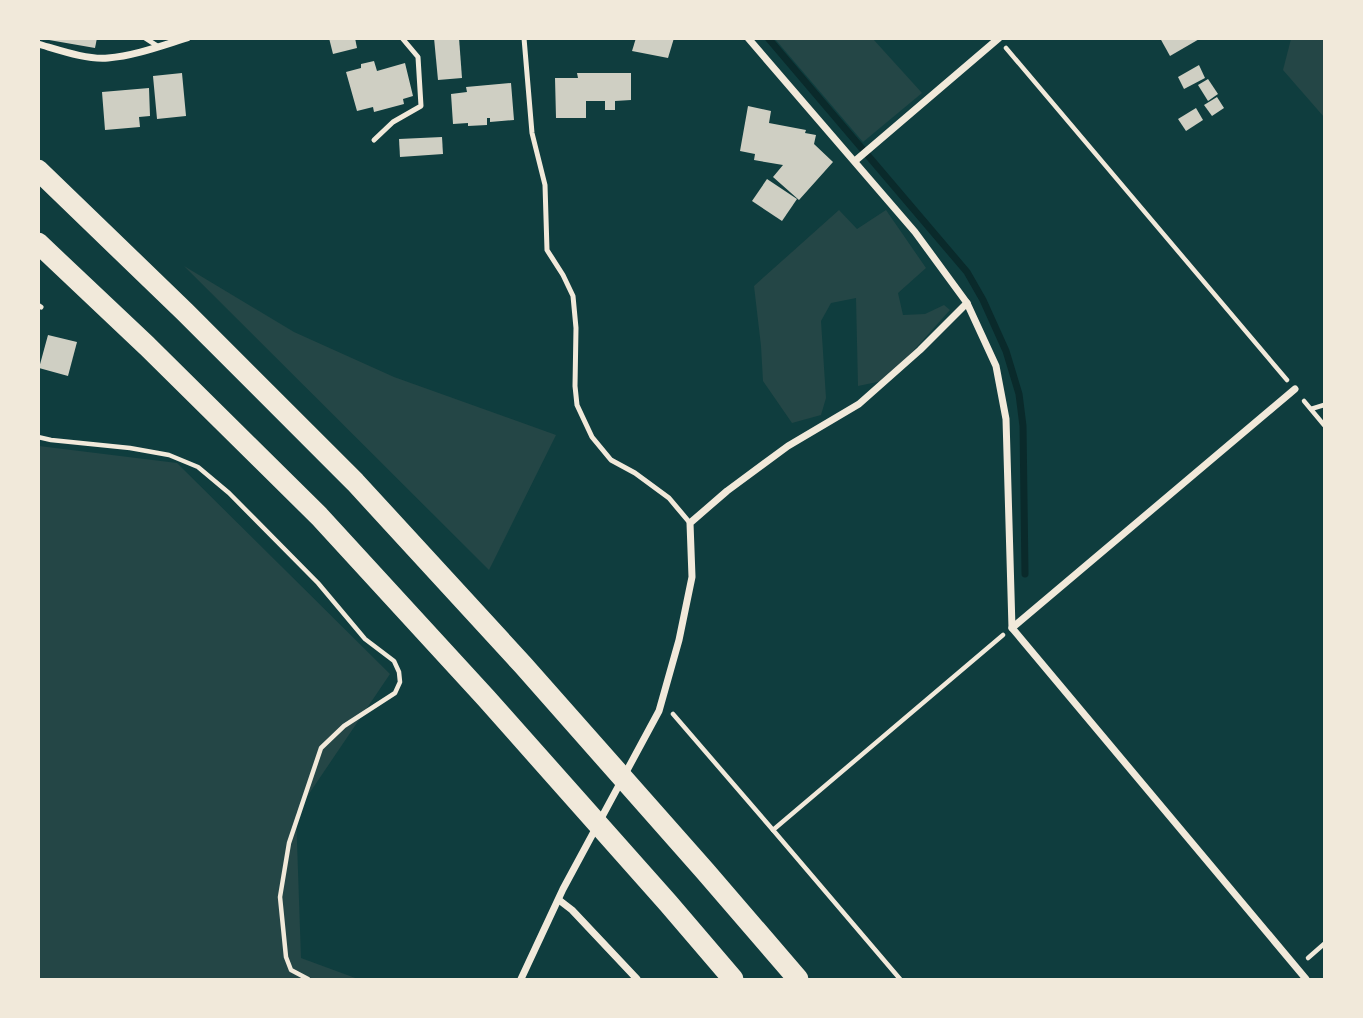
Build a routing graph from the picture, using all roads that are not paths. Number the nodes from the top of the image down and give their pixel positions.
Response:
1 (145, 38) edge
2 (187, 38) edge
3 (402, 38) edge
4 (524, 38) edge
5 (748, 38) edge
6 (999, 39) edge
7 (38, 44) edge
8 (159, 47) junction
9 (374, 140) dead end
10 (855, 161) junction
11 (38, 170) edge
12 (38, 243) edge
13 (967, 303) junction
14 (1294, 389) road end
15 (690, 523) junction
16 (1012, 628) junction
17 (559, 900) junction
18 (521, 979) edge
19 (637, 979) edge
20 (733, 979) edge
21 (798, 979) edge
22 (1306, 979) edge

1 - 8 lane
2 - 8 street
3 - 9 lane
4 - 15 lane
5 - 10 street
6 - 10 street
7 - 8 street
10 - 13 street
11 - 21 highway
12 - 20 highway
13 - 15 street
13 - 16 street
14 - 16 street
15 - 17 street
16 - 22 street
17 - 18 street
17 - 19 street

